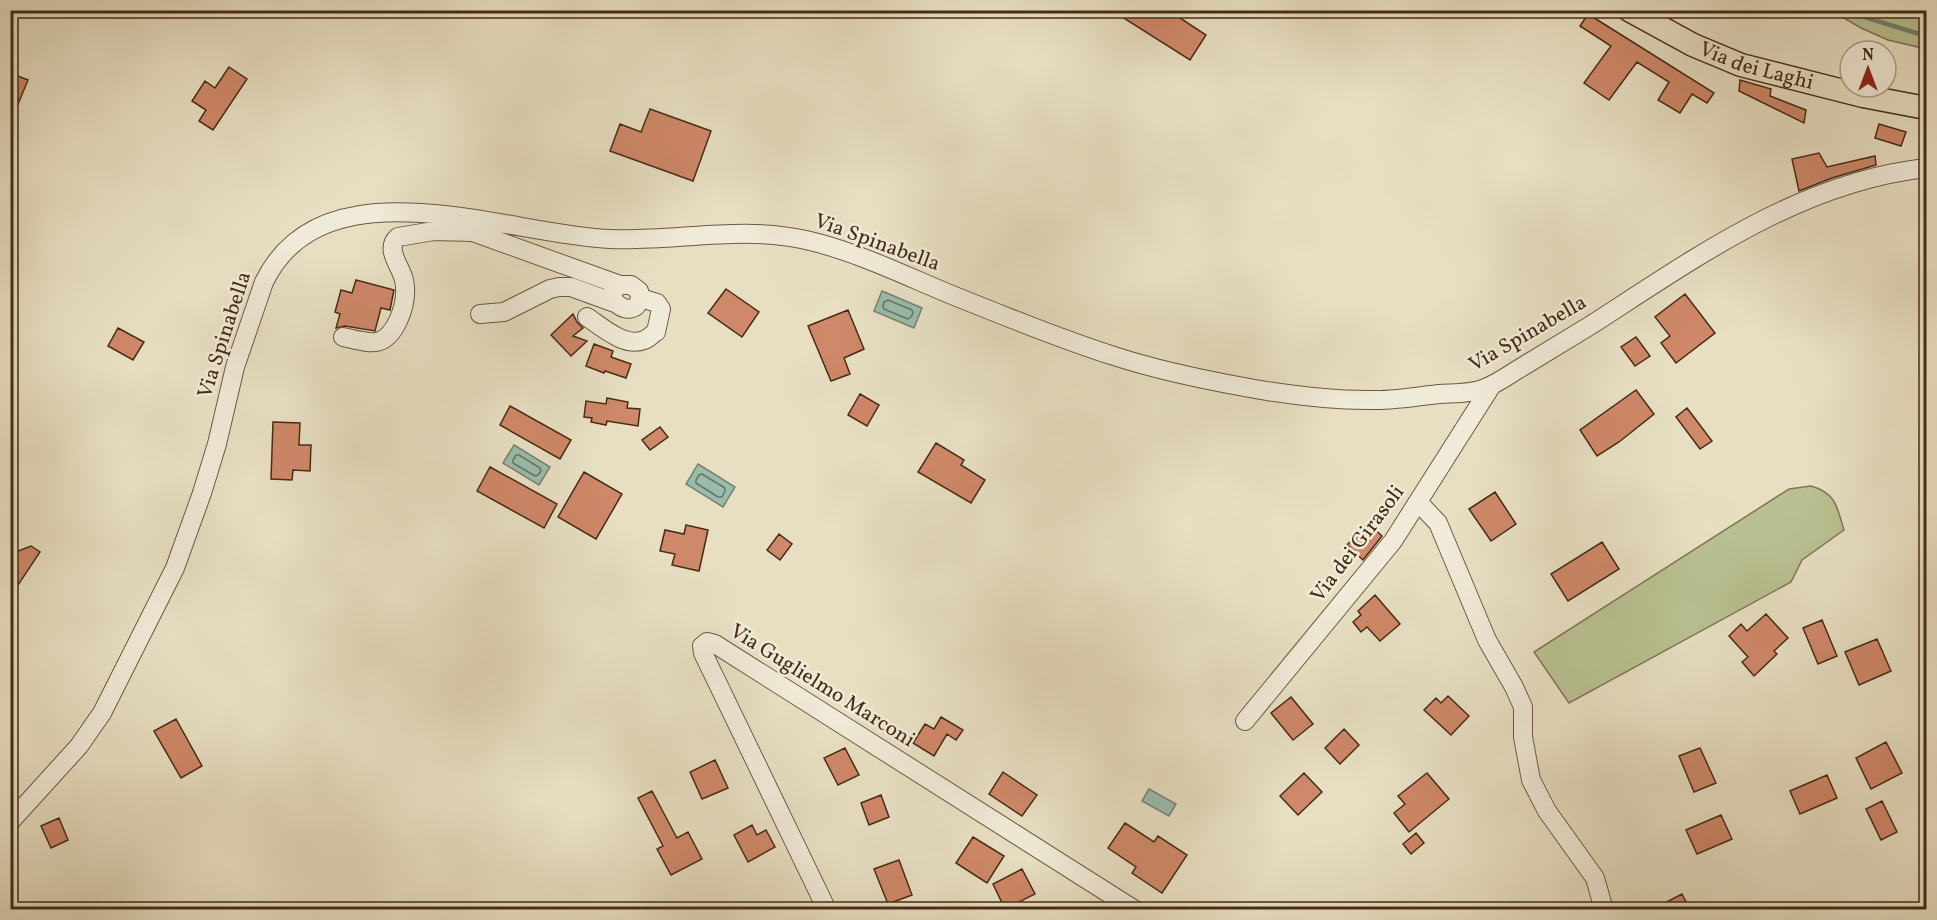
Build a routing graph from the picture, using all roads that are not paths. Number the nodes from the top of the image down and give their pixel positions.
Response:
1 (1629, 10) edge
2 (1926, 108) edge
3 (1926, 168) edge
4 (473, 226) junction
5 (620, 285) junction
6 (641, 298) junction
7 (615, 303) junction
8 (480, 314) dead end
9 (587, 317) dead end
10 (343, 337) dead end
11 (1492, 385) junction
12 (1419, 502) junction
13 (1245, 721) dead end
14 (10, 822) edge
15 (827, 909) edge
16 (1135, 909) edge
17 (1604, 909) edge

1 - 2 main road, Via dei Laghi
3 - 11 street, Via Spinabella
4 - 5 street
4 - 10 street
4 - 11 street, Via Spinabella
4 - 14 street, Via Spinabella
5 - 6 street
5 - 7 street
6 - 7 street
6 - 9 street
7 - 8 street
11 - 12 street, Via dei Girasoli
12 - 13 street, Via dei Girasoli
12 - 17 street
15 - 16 street, Via Guglielmo Marconi

